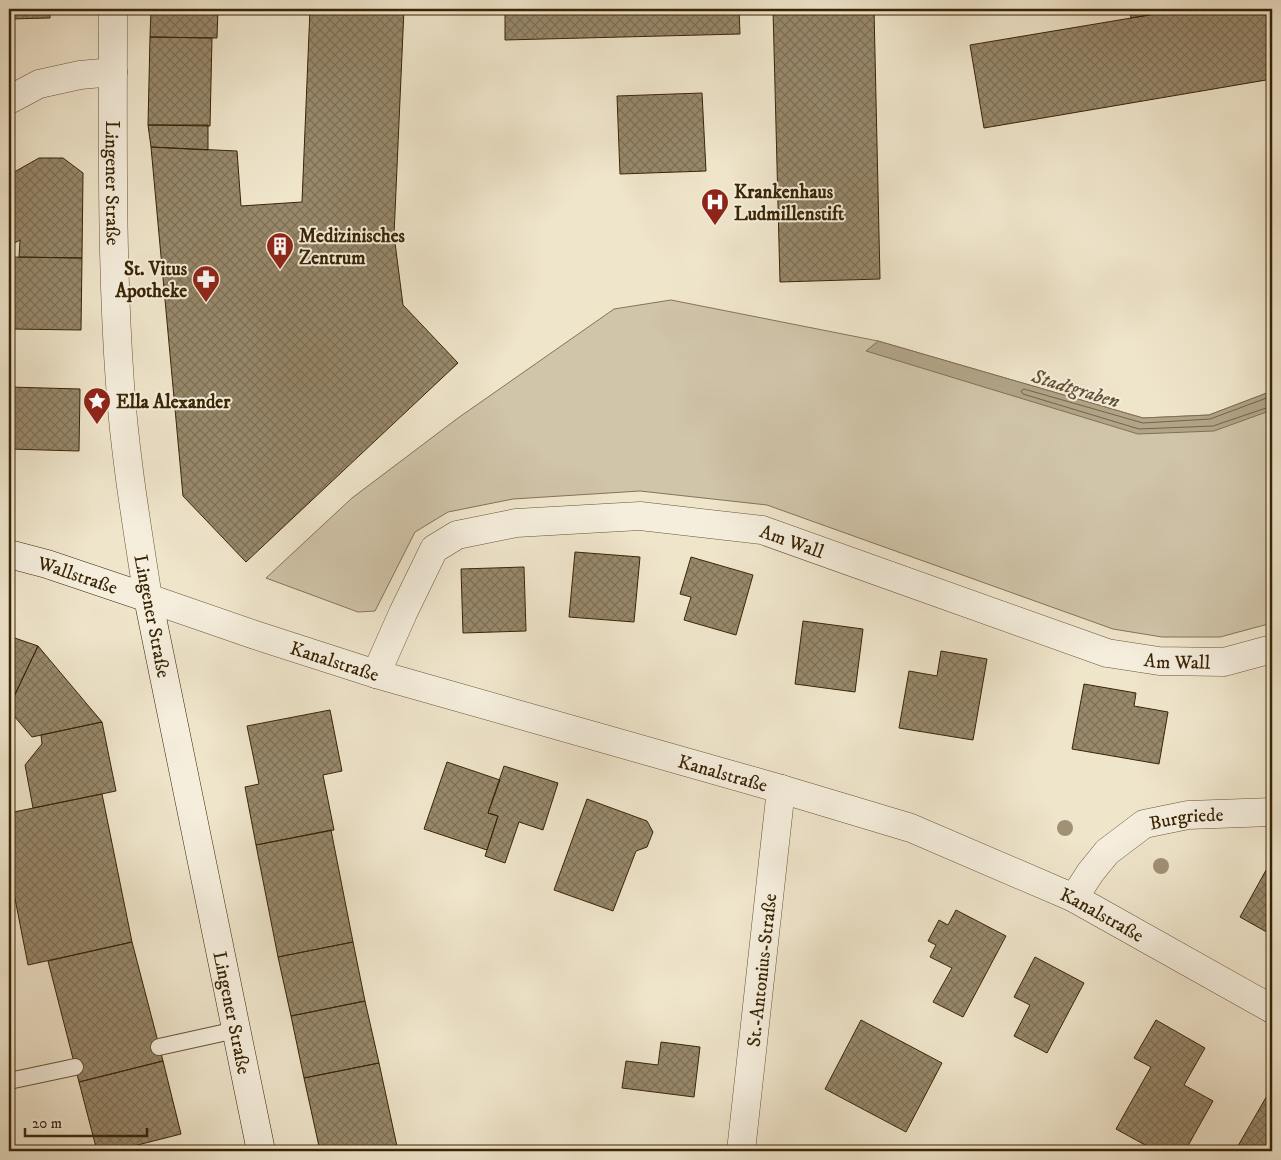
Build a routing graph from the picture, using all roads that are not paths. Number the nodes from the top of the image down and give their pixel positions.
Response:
1 (113, 9) edge
2 (113, 72) junction
3 (9, 100) edge
4 (9, 554) edge
5 (148, 598) junction
6 (1272, 649) edge
7 (376, 674) junction
8 (781, 789) junction
9 (1272, 812) edge
10 (1074, 898) junction
11 (1272, 1009) edge
12 (236, 1030) junction
13 (159, 1047) dead end
14 (75, 1067) dead end
15 (9, 1081) edge
16 (261, 1151) edge
17 (741, 1151) edge

1 - 2 street, Lingener Straße
2 - 3 street
2 - 5 street, Lingener Straße
4 - 5 street, Wallstraße
5 - 7 street, Kanalstraße
5 - 12 street, Lingener Straße
6 - 7 street, Am Wall
7 - 8 street, Kanalstraße
8 - 10 street, Kanalstraße
8 - 17 street, St.-Antonius-Straße
9 - 10 street, Burgriede
10 - 11 street, Kanalstraße
12 - 13 lane
12 - 16 street, Lingener Straße
14 - 15 lane

